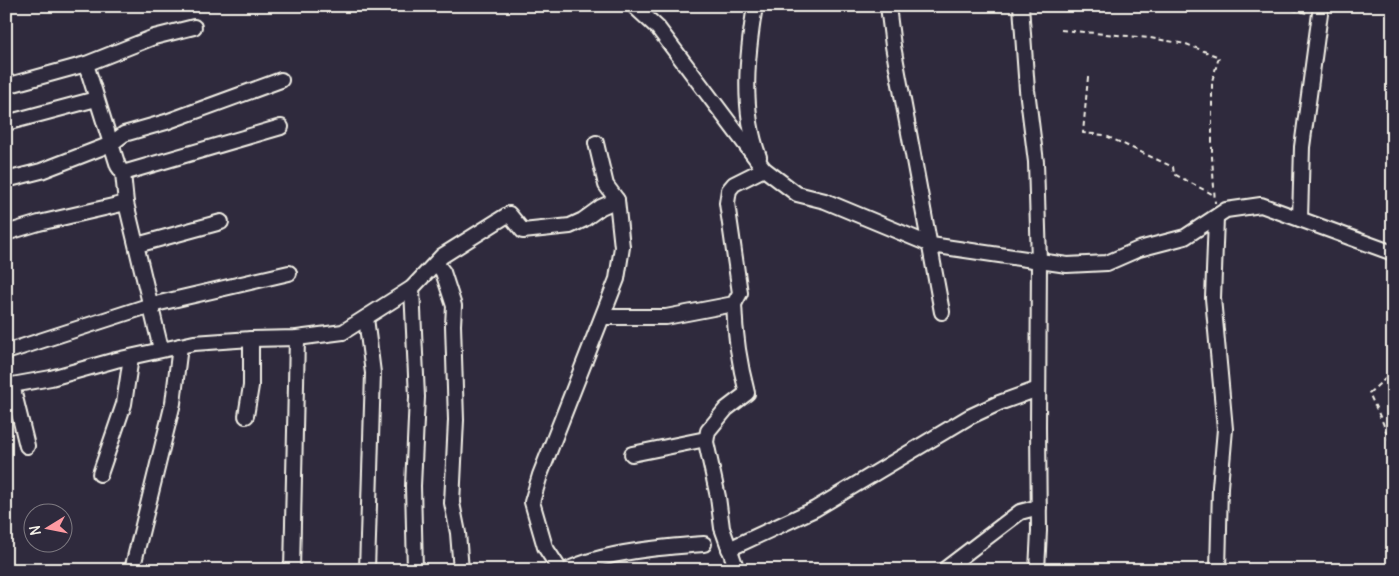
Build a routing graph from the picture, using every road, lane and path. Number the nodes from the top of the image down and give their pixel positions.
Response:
1 (634, 6) edge
2 (755, 6) edge
3 (888, 6) edge
4 (1021, 6) edge
5 (1275, 6) edge
6 (1320, 11) edge
7 (194, 27) dead end
8 (1061, 30) dead end
9 (86, 64) junction
10 (1088, 77) dead end
11 (281, 80) dead end
12 (6, 86) edge
13 (96, 99) junction
14 (6, 123) edge
15 (281, 127) dead end
16 (596, 143) dead end
17 (111, 144) junction
18 (764, 169) junction
19 (123, 173) junction
20 (6, 180) edge
21 (1214, 195) junction
22 (617, 200) junction
23 (126, 203) junction
24 (1216, 218) junction
25 (1300, 219) junction
26 (221, 222) dead end
27 (6, 233) edge
28 (137, 245) junction
29 (931, 245) junction
30 (1393, 253) edge
31 (1039, 261) junction
32 (436, 263) junction
33 (289, 273) dead end
34 (412, 288) junction
35 (734, 304) junction
36 (151, 305) junction
37 (942, 312) dead end
38 (603, 316) junction
39 (366, 318) junction
40 (297, 338) junction
41 (251, 339) junction
42 (180, 346) junction
43 (161, 349) junction
44 (6, 352) edge
45 (131, 357) junction
46 (1393, 372) edge
47 (1038, 389) junction
48 (10, 394) edge
49 (246, 416) dead end
50 (706, 439) junction
51 (27, 446) dead end
52 (1393, 449) edge
53 (632, 454) dead end
54 (100, 474) dead end
55 (1393, 483) edge
56 (1393, 490) edge
57 (1039, 507) junction
58 (704, 544) dead end
59 (729, 549) junction
60 (132, 570) edge
61 (292, 570) edge
62 (367, 570) edge
63 (415, 570) edge
64 (461, 570) edge
65 (560, 570) edge
66 (567, 570) edge
67 (736, 570) edge
68 (944, 570) edge
69 (1037, 570) edge
70 (1218, 570) edge

1 - 18 street
2 - 18 street
3 - 29 street
4 - 31 street
5 - 6 path
6 - 25 street
7 - 9 street
8 - 21 path
9 - 12 street
9 - 13 street
10 - 21 path
11 - 17 street
13 - 14 street
13 - 17 street
15 - 19 street
16 - 22 street
17 - 19 street
17 - 20 street
18 - 29 street
18 - 35 street
19 - 23 street
21 - 24 path
22 - 32 street
22 - 38 street
23 - 27 street
23 - 28 street
24 - 25 street
24 - 31 street
24 - 70 street
25 - 30 street
26 - 28 street
28 - 36 street
29 - 31 street
29 - 37 street
31 - 47 street
32 - 34 street
32 - 64 street
33 - 36 street
34 - 39 street
34 - 63 street
35 - 38 street
35 - 50 street
36 - 43 street
36 - 44 street
38 - 65 street
39 - 40 street
39 - 62 street
40 - 41 street
40 - 61 street
41 - 42 street
41 - 49 street
42 - 43 street
42 - 60 street
43 - 45 street
45 - 48 street
45 - 54 street
46 - 52 path
47 - 57 street
47 - 59 street
48 - 51 street
50 - 53 street
50 - 59 street
55 - 56 path
57 - 68 street
57 - 69 street
58 - 66 street
59 - 67 street

